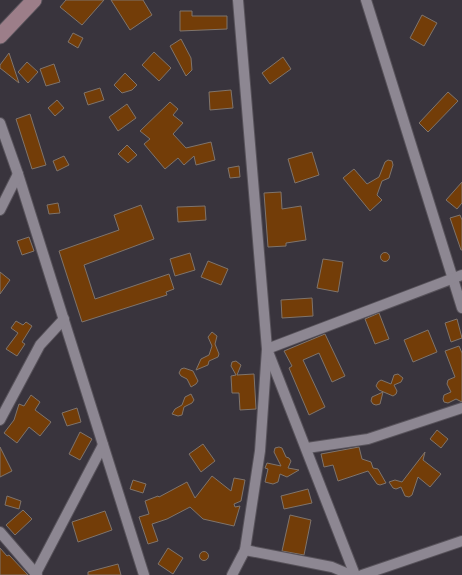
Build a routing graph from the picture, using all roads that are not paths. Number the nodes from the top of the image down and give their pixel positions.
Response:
1 (34, 0) edge
2 (238, 0) edge
3 (366, 0) edge
4 (0, 36) edge
5 (0, 123) edge
6 (18, 174) junction
7 (0, 210) edge
8 (457, 277) edge
9 (462, 308) edge
10 (64, 319) junction
11 (267, 349) junction
12 (462, 408) edge
13 (0, 420) edge
14 (103, 445) junction
15 (307, 448) junction
16 (0, 532) edge
17 (462, 541) edge
18 (245, 550) junction
19 (36, 575) edge
20 (144, 575) edge
21 (232, 575) edge
22 (351, 575) edge
23 (355, 575) edge
24 (362, 575) edge

1 - 4 street
2 - 11 street
3 - 8 street
5 - 6 street
6 - 7 street
6 - 10 street
8 - 9 street
8 - 11 street
10 - 13 street
10 - 14 street
11 - 15 street
11 - 18 street
12 - 15 street
14 - 19 street
14 - 20 street
15 - 23 street
16 - 19 street
17 - 24 street
18 - 21 street
18 - 22 street

